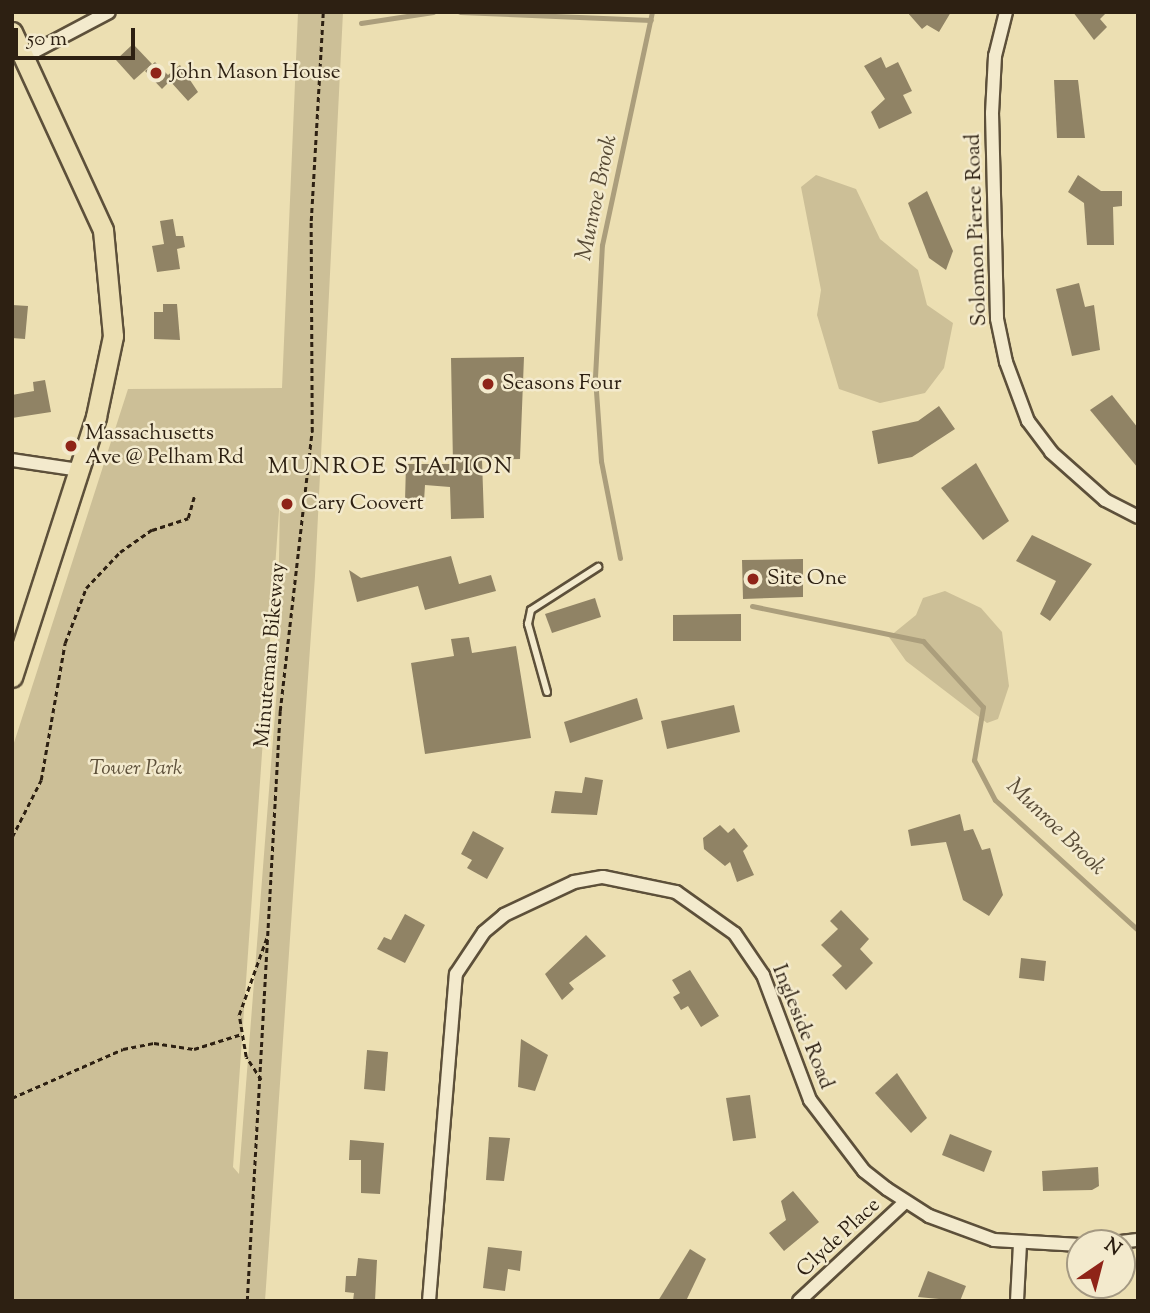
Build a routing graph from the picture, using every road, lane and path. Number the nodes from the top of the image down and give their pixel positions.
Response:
1 (109, 12) edge
2 (323, 12) edge
3 (1006, 12) edge
4 (12, 33) edge
5 (24, 57) junction
6 (12, 460) edge
7 (79, 470) junction
8 (194, 497) dead end
9 (1138, 517) edge
10 (598, 567) dead end
11 (12, 677) edge
12 (547, 692) dead end
13 (12, 837) edge
14 (269, 934) junction
15 (242, 1034) junction
16 (263, 1082) junction
17 (12, 1098) edge
18 (905, 1202) junction
19 (1020, 1243) junction
20 (1066, 1245) edge
21 (247, 1301) edge
22 (429, 1301) edge
23 (799, 1301) edge
24 (1017, 1301) edge

1 - 5 street
2 - 14 path, Minuteman Bikeway
3 - 9 street, Solomon Pierce Road
4 - 5 main road
5 - 7 main road
6 - 7 street
7 - 11 main road
8 - 13 path
10 - 12 lane
14 - 15 path
14 - 16 path, Minuteman Bikeway
15 - 16 path
15 - 17 path
16 - 21 path, Minuteman Bikeway
18 - 19 street, Ingleside Road
18 - 22 street, Ingleside Road
18 - 23 street, Clyde Place
19 - 20 street, Ingleside Road
19 - 24 street

